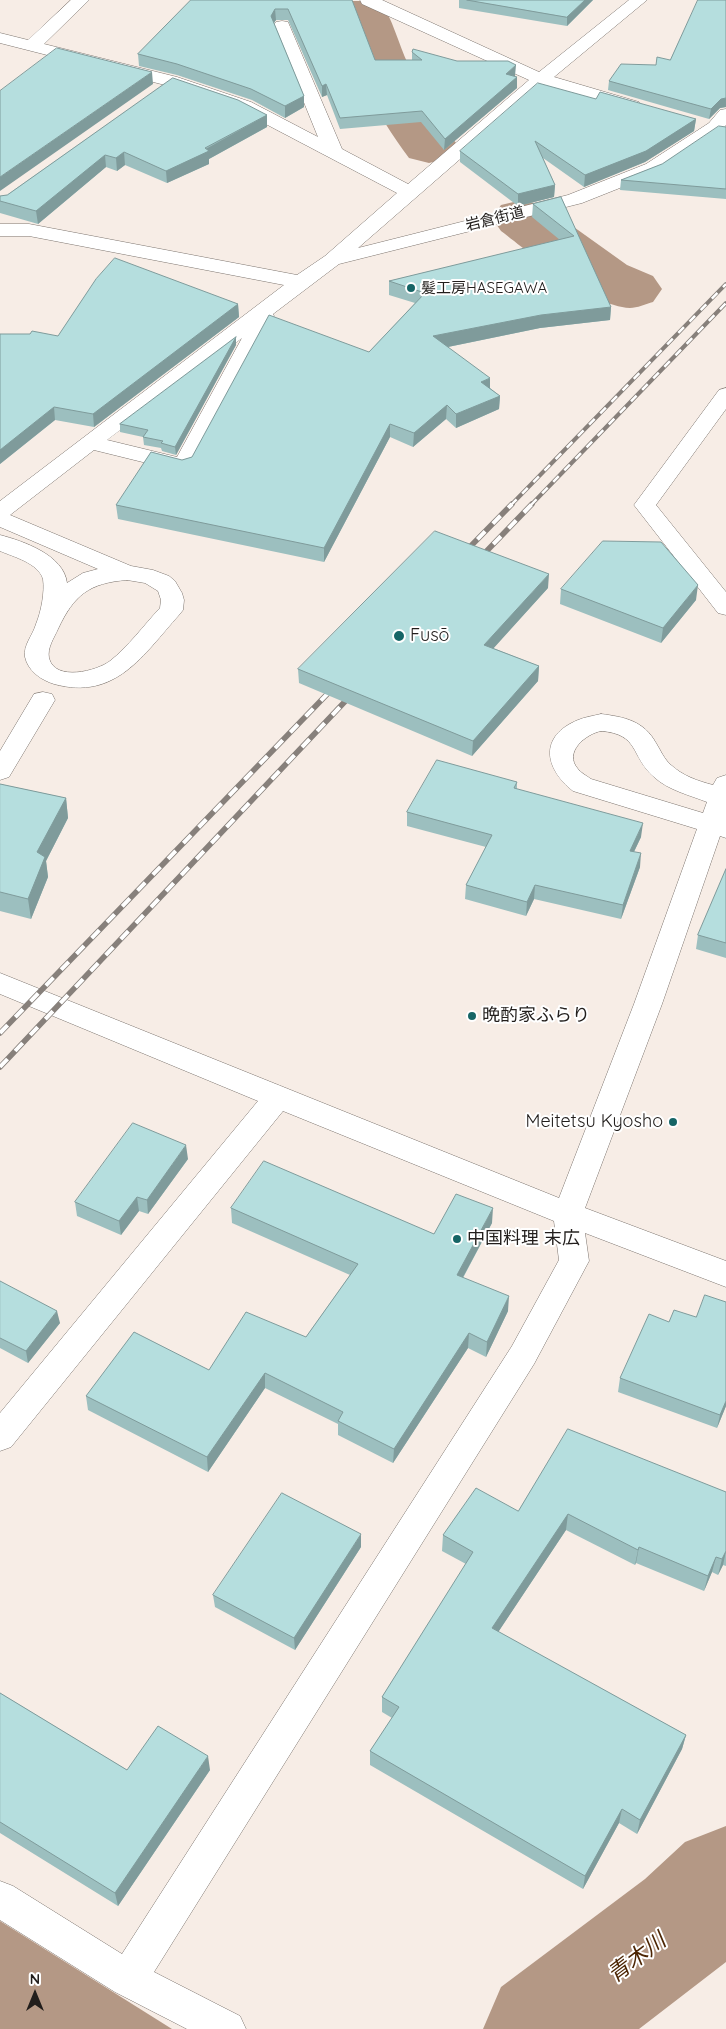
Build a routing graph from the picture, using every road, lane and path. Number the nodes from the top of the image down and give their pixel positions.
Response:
1 (82, 0) edge
2 (368, 0) edge
3 (639, 0) edge
4 (282, 26) edge
5 (0, 38) edge
6 (32, 45) junction
7 (541, 79) junction
8 (172, 81) junction
9 (156, 92) edge
10 (646, 110) edge
11 (692, 122) edge
12 (722, 124) edge
13 (333, 151) junction
14 (409, 192) junction
15 (0, 230) edge
16 (332, 260) junction
17 (300, 282) junction
18 (268, 309) junction
19 (726, 394) edge
20 (89, 442) junction
21 (0, 512) edge
22 (0, 519) edge
23 (0, 542) edge
24 (127, 573) junction
25 (726, 608) edge
26 (49, 622) junction
27 (43, 700) dead end
28 (0, 771) edge
29 (723, 791) edge
30 (718, 827) edge
31 (0, 983) edge
32 (279, 1096) junction
33 (568, 1214) junction
34 (726, 1274) edge
35 (0, 1437) edge
36 (0, 1899) edge
37 (128, 1979) junction
38 (227, 2029) edge

1 - 6 street
2 - 7 street
3 - 7 street
4 - 13 street
5 - 6 street
6 - 8 street
7 - 10 street
7 - 14 street
8 - 9 street
8 - 13 street
11 - 12 street
12 - 16 street, 岩倉街道
13 - 14 street
14 - 16 street
15 - 17 street
16 - 17 street
17 - 18 street
18 - 20 street
18 - 20 street
19 - 25 street
20 - 21 street
22 - 24 street
23 - 26 street
24 - 26 street
24 - 26 street
27 - 28 street
29 - 30 street
29 - 30 street
30 - 33 street
31 - 32 street
32 - 33 street
32 - 35 street
33 - 34 street
33 - 37 street
36 - 37 street
37 - 38 street

